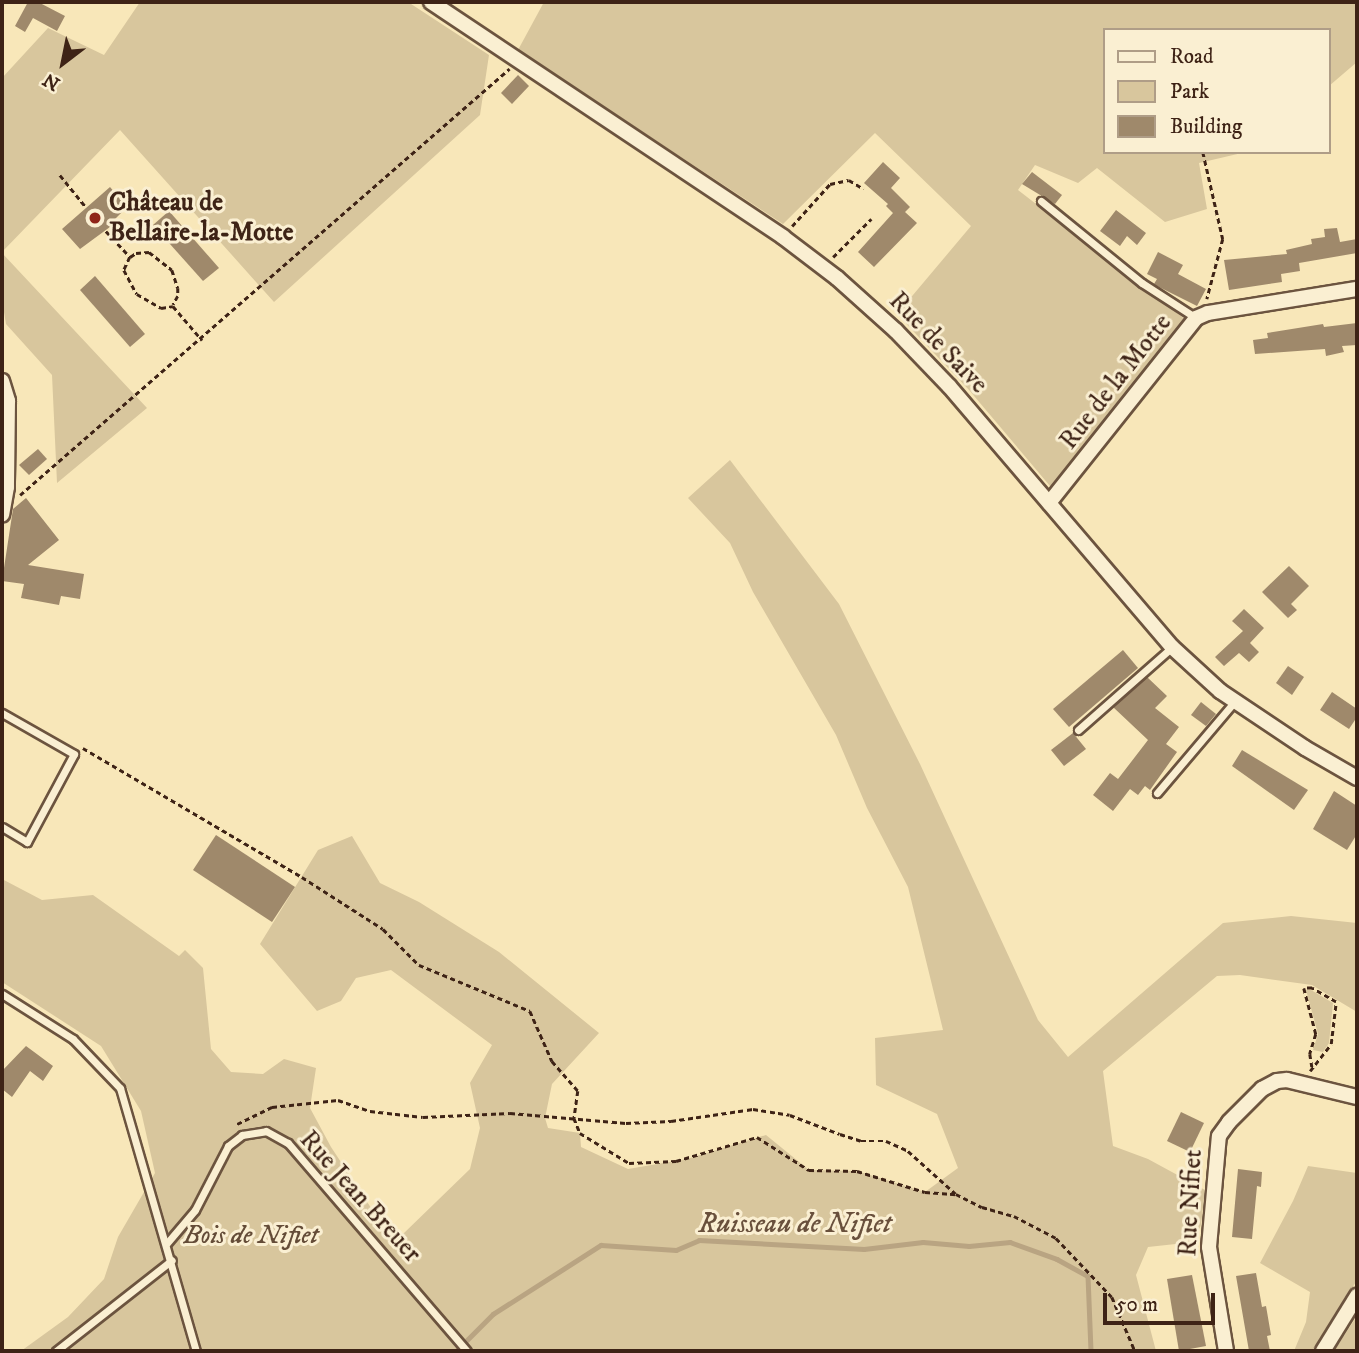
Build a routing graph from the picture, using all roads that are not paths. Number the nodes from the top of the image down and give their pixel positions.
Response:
1 (431, 2) edge
2 (1041, 201) dead end
3 (1357, 289) edge
4 (1202, 315) junction
5 (2, 381) edge
6 (1049, 503) junction
7 (2, 515) edge
8 (1172, 647) junction
9 (1235, 701) junction
10 (2, 713) edge
11 (1077, 730) dead end
12 (1357, 778) edge
13 (1157, 793) dead end
14 (2, 827) edge
15 (2, 994) edge
16 (1357, 1097) edge
17 (167, 1243) junction
18 (172, 1260) junction
19 (1357, 1296) edge
20 (56, 1351) edge
21 (196, 1351) edge
22 (467, 1351) edge
23 (1226, 1351) edge
24 (1323, 1351) edge

1 - 6 street, Rue de Saive
2 - 4 lane
3 - 4 street, Rue de la Motte
4 - 6 street, Rue de la Motte
5 - 7 street
6 - 8 street, Rue de Saive
8 - 9 street, Rue de Saive
8 - 11 lane
9 - 12 street, Rue de Saive
9 - 13 lane
10 - 14 lane
15 - 17 lane
16 - 23 street, Rue Nifiet
17 - 18 lane
17 - 22 lane, Rue Jean Breuer
18 - 20 lane
18 - 21 lane
19 - 24 street

